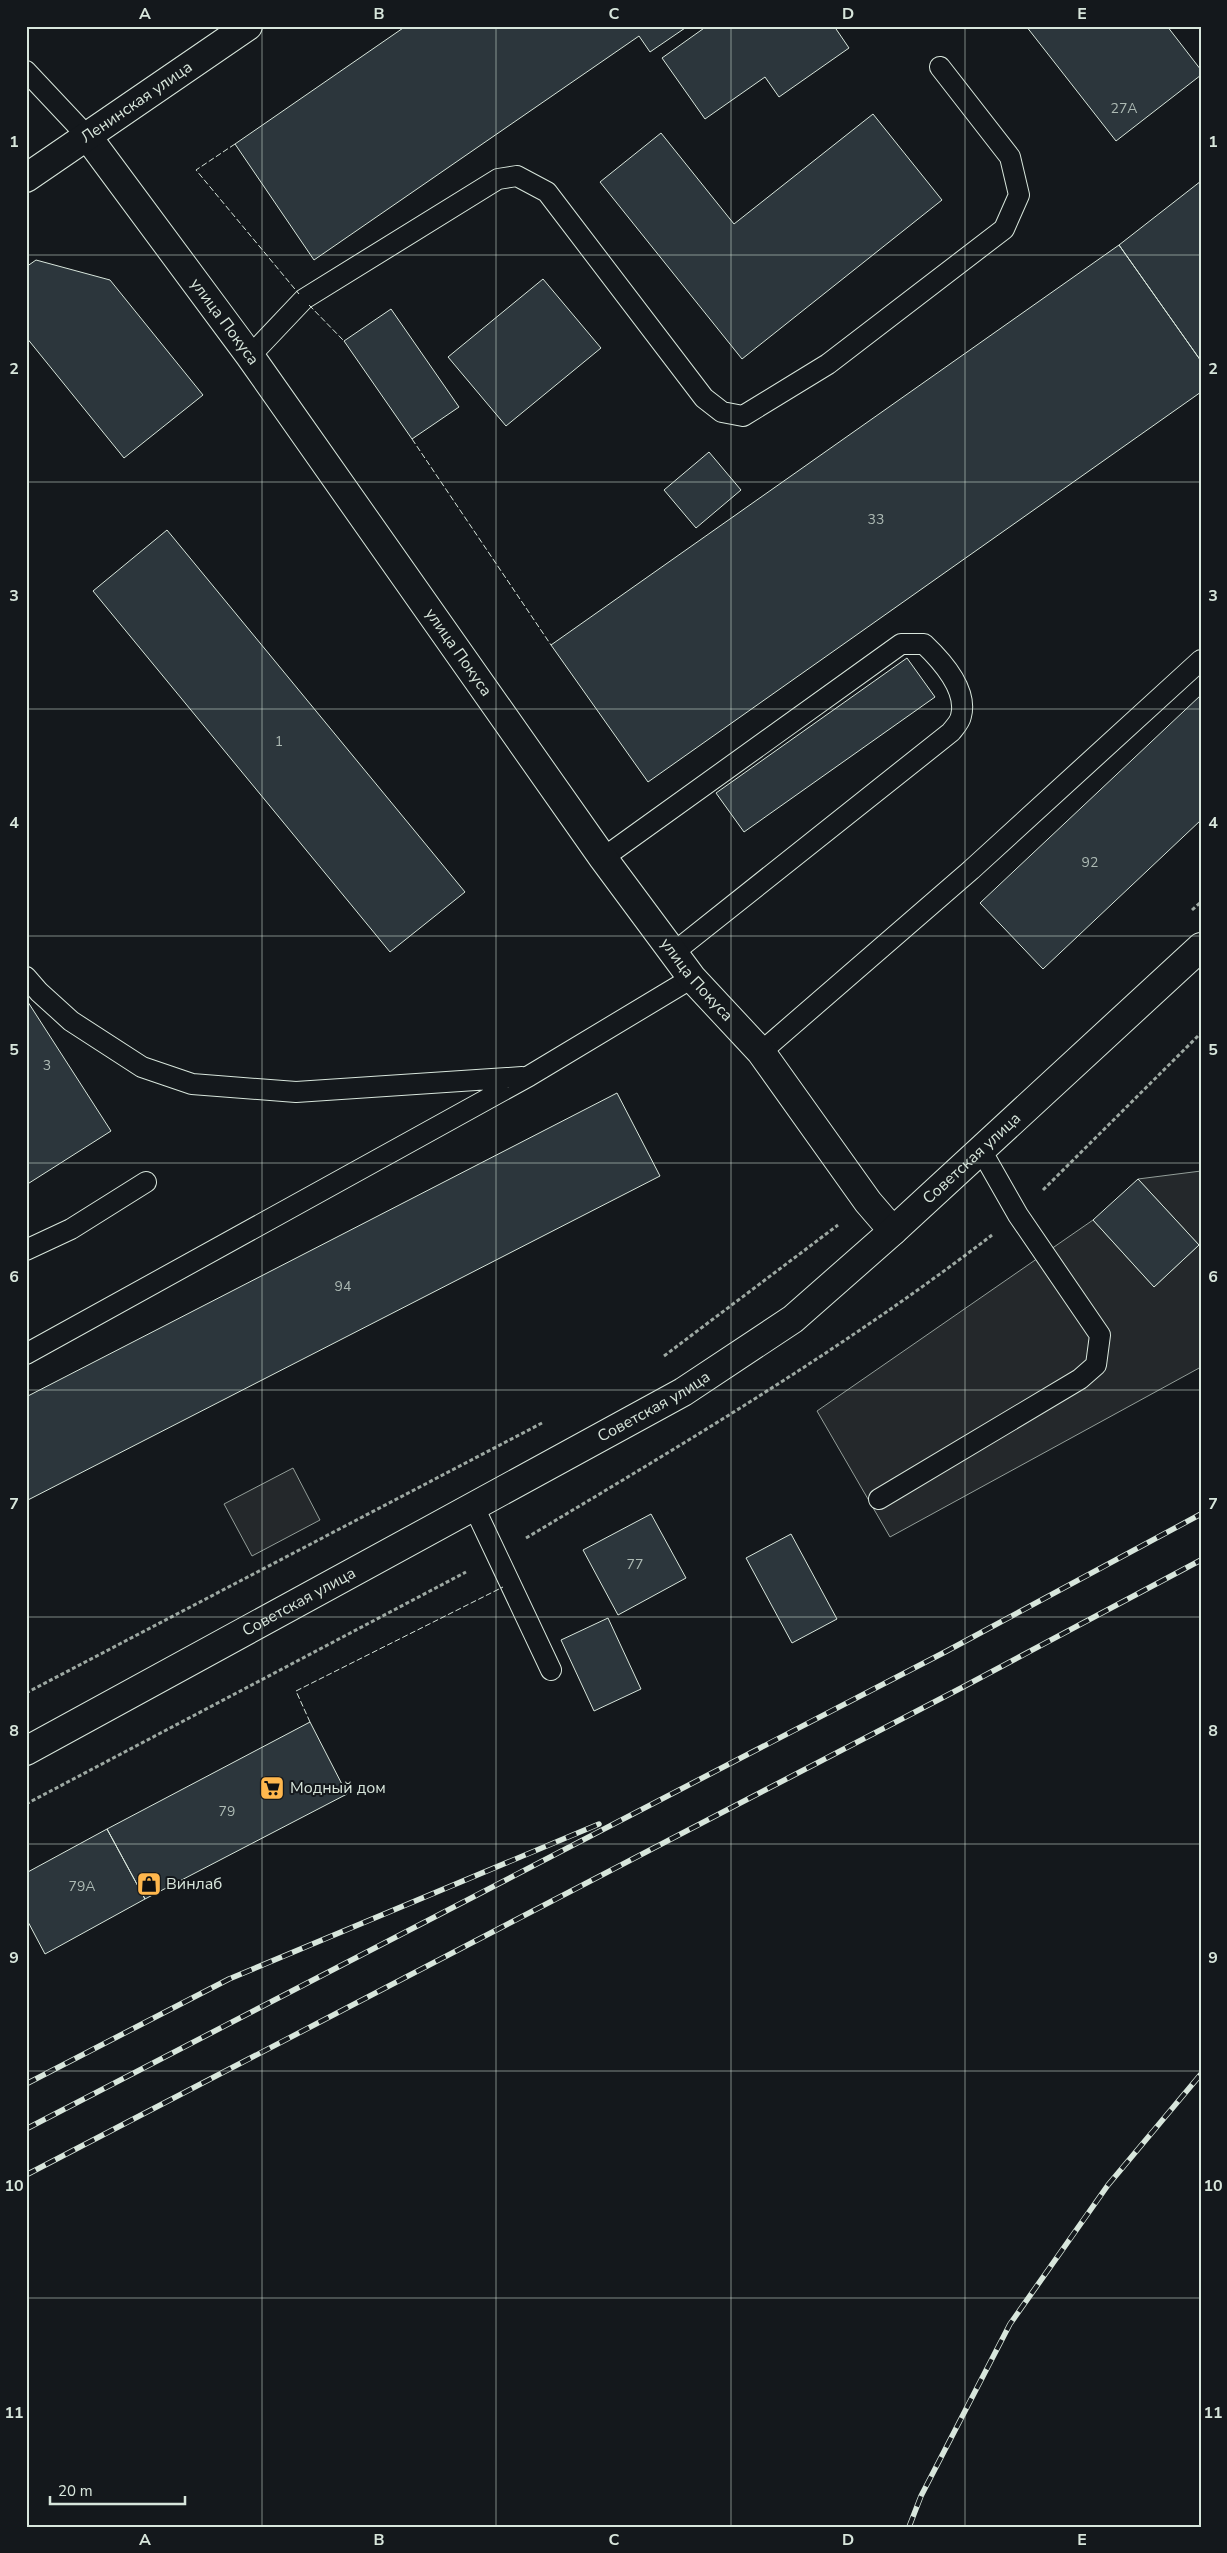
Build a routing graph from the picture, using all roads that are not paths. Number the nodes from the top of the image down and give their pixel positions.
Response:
1 (248, 26) edge
2 (940, 67) dead end
3 (26, 71) edge
4 (87, 136) junction
5 (26, 178) edge
6 (250, 356) junction
7 (1201, 660) edge
8 (603, 858) junction
9 (1201, 947) edge
10 (673, 953) junction
11 (26, 977) edge
12 (692, 978) junction
13 (761, 1052) junction
14 (529, 1076) junction
15 (981, 1150) junction
16 (146, 1182) dead end
17 (893, 1231) junction
18 (26, 1250) edge
19 (26, 1354) edge
20 (879, 1499) dead end
21 (474, 1507) junction
22 (551, 1670) dead end
23 (26, 1751) edge

1 - 4 street, Ленинская улица
2 - 6 lane
3 - 4 lane, улица Покуса
4 - 5 street, Ленинская улица
4 - 6 street, улица Покуса
6 - 8 street, улица Покуса
7 - 13 lane
8 - 10 street, улица Покуса
8 - 10 lane
9 - 15 street, Советская улица
10 - 12 street, улица Покуса
11 - 14 lane
12 - 13 street, улица Покуса
12 - 14 lane
13 - 17 street, улица Покуса
14 - 19 lane
15 - 17 street, Советская улица
15 - 20 lane
16 - 18 lane
17 - 21 street, Советская улица
21 - 22 lane
21 - 23 street, Советская улица

